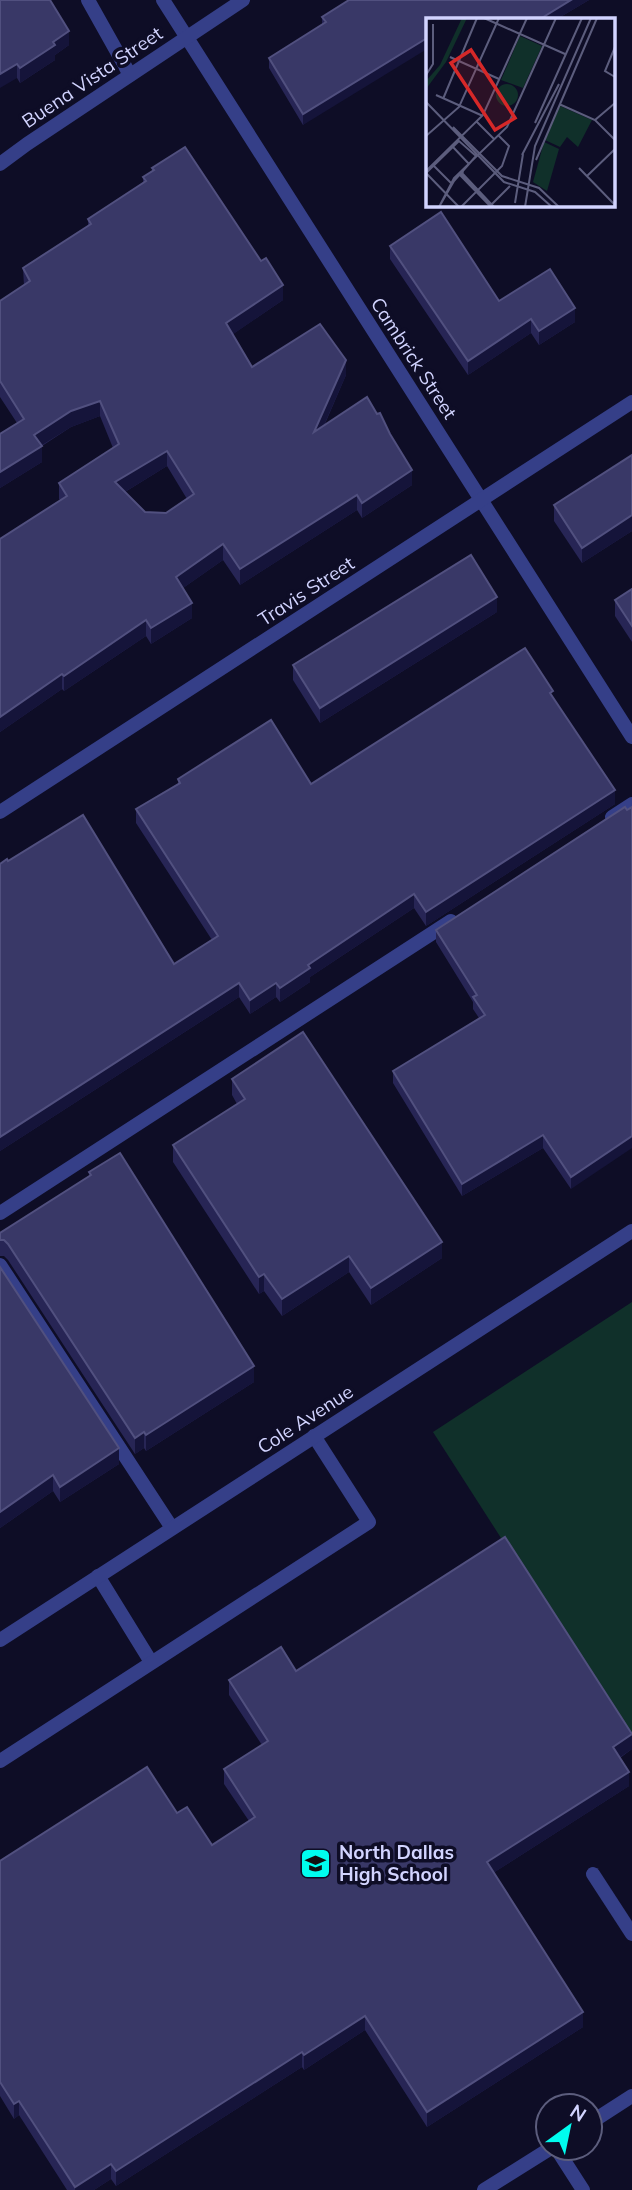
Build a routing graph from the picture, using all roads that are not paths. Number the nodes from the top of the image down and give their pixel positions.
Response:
1 (88, 0) edge
2 (163, 0) edge
3 (243, 0) edge
4 (187, 37) junction
5 (130, 75) junction
6 (0, 164) edge
7 (632, 402) edge
8 (481, 500) junction
9 (632, 737) edge
10 (632, 804) edge
11 (0, 811) edge
12 (597, 826) edge
13 (468, 910) edge
14 (0, 1213) edge
15 (632, 1231) edge
16 (0, 1265) edge
17 (314, 1436) junction
18 (172, 1528) junction
19 (98, 1576) junction
20 (0, 1640) edge
21 (151, 1662) junction
22 (0, 1761) edge
23 (593, 1874) dead end
24 (632, 1934) edge
25 (632, 2096) edge
26 (604, 2114) edge
27 (534, 2160) edge
28 (564, 2162) edge
29 (488, 2189) edge
30 (583, 2190) edge

1 - 5 street
2 - 4 street, Cambrick Street
3 - 4 street, Buena Vista Street
4 - 5 street, Buena Vista Street
4 - 8 street, Cambrick Street
5 - 6 street, Buena Vista Street
7 - 8 street, Travis Street
8 - 9 street, Cambrick Street
8 - 11 street, Travis Street
10 - 12 street
13 - 14 street
15 - 17 street, Cole Avenue
16 - 18 street
17 - 18 street, Cole Avenue
17 - 21 street
18 - 19 street, Cole Avenue
19 - 20 street, Cole Avenue
19 - 21 street
21 - 22 street
23 - 24 street
25 - 26 street
27 - 29 street
28 - 30 street

